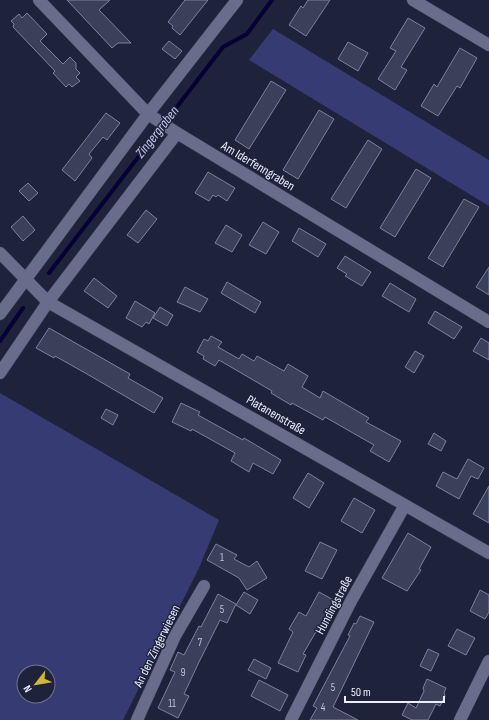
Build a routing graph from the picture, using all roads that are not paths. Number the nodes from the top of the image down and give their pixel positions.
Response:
1 (39, 0) edge
2 (237, 0) edge
3 (413, 0) edge
4 (489, 45) edge
5 (148, 114) junction
6 (173, 131) junction
7 (0, 253) edge
8 (24, 279) junction
9 (48, 302) junction
10 (0, 314) edge
11 (489, 322) edge
12 (0, 373) edge
13 (405, 505) junction
14 (489, 553) edge
15 (204, 586) dead end
16 (489, 661) edge
17 (142, 718) edge
18 (291, 720) edge
19 (460, 720) edge

1 - 5 street, Am Iderfenngraben
2 - 5 street
3 - 4 street
5 - 6 street, Am Iderfenngraben
5 - 8 street
6 - 9 street
6 - 11 street, Am Iderfenngraben
7 - 8 street
8 - 9 street
8 - 10 street
9 - 12 street
9 - 13 street, Platanenstraße
13 - 14 street, Platanenstraße
13 - 18 street, Hundingstraße
15 - 17 street, An den Zingerwiesen
16 - 19 street

